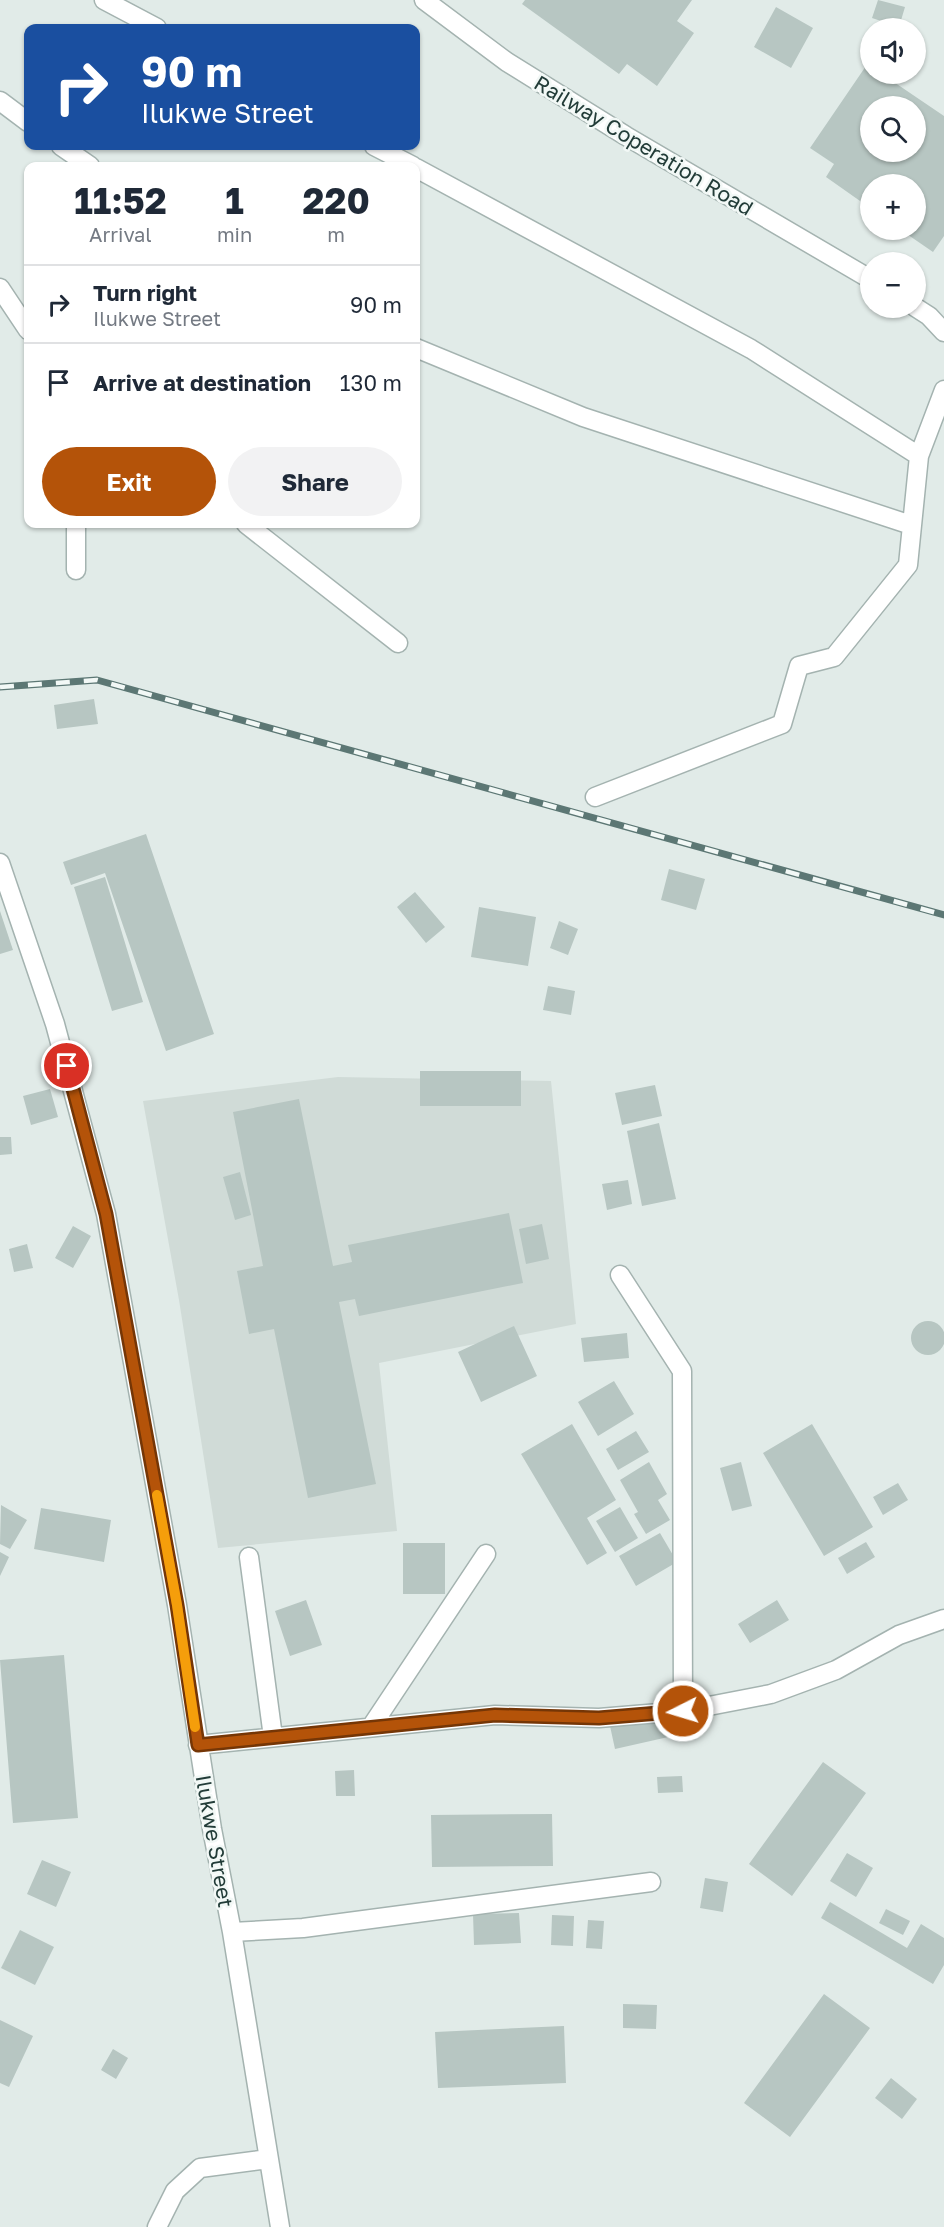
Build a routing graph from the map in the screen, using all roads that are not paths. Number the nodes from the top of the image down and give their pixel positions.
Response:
1 (104, 0) edge
2 (424, 0) edge
3 (149, 24) edge
4 (0, 101) edge
5 (24, 119) edge
6 (67, 150) edge
7 (382, 150) edge
8 (84, 162) edge
9 (404, 162) edge
10 (420, 170) edge
11 (860, 273) edge
12 (0, 288) edge
13 (926, 316) edge
14 (24, 324) edge
15 (944, 332) edge
16 (420, 350) edge
17 (944, 390) edge
18 (919, 456) junction
19 (911, 525) junction
20 (76, 528) edge
21 (251, 528) edge
22 (76, 570) dead end
23 (398, 643) dead end
24 (595, 797) dead end
25 (0, 863) edge
26 (620, 1275) dead end
27 (486, 1554) dead end
28 (249, 1557) dead end
29 (944, 1619) edge
30 (683, 1711) junction
31 (371, 1727) junction
32 (273, 1737) junction
33 (198, 1745) junction
34 (651, 1882) dead end
35 (232, 1932) junction
36 (268, 2159) junction
37 (156, 2227) edge
38 (280, 2227) edge

1 - 3 street
2 - 11 street, Railway Coperation Road
4 - 5 street
6 - 8 street
7 - 9 street
10 - 18 street
12 - 14 street
13 - 15 street
16 - 19 street
17 - 18 street
18 - 19 street
19 - 24 street
20 - 22 street
21 - 23 street
25 - 33 street, Ilukwe Street
26 - 30 street
27 - 31 street
28 - 32 street
29 - 30 street
30 - 31 street
31 - 32 street
32 - 33 street
33 - 35 street, Ilukwe Street
34 - 35 street
35 - 36 street, Ilukwe Street
36 - 37 street
36 - 38 street, Ilukwe Street

